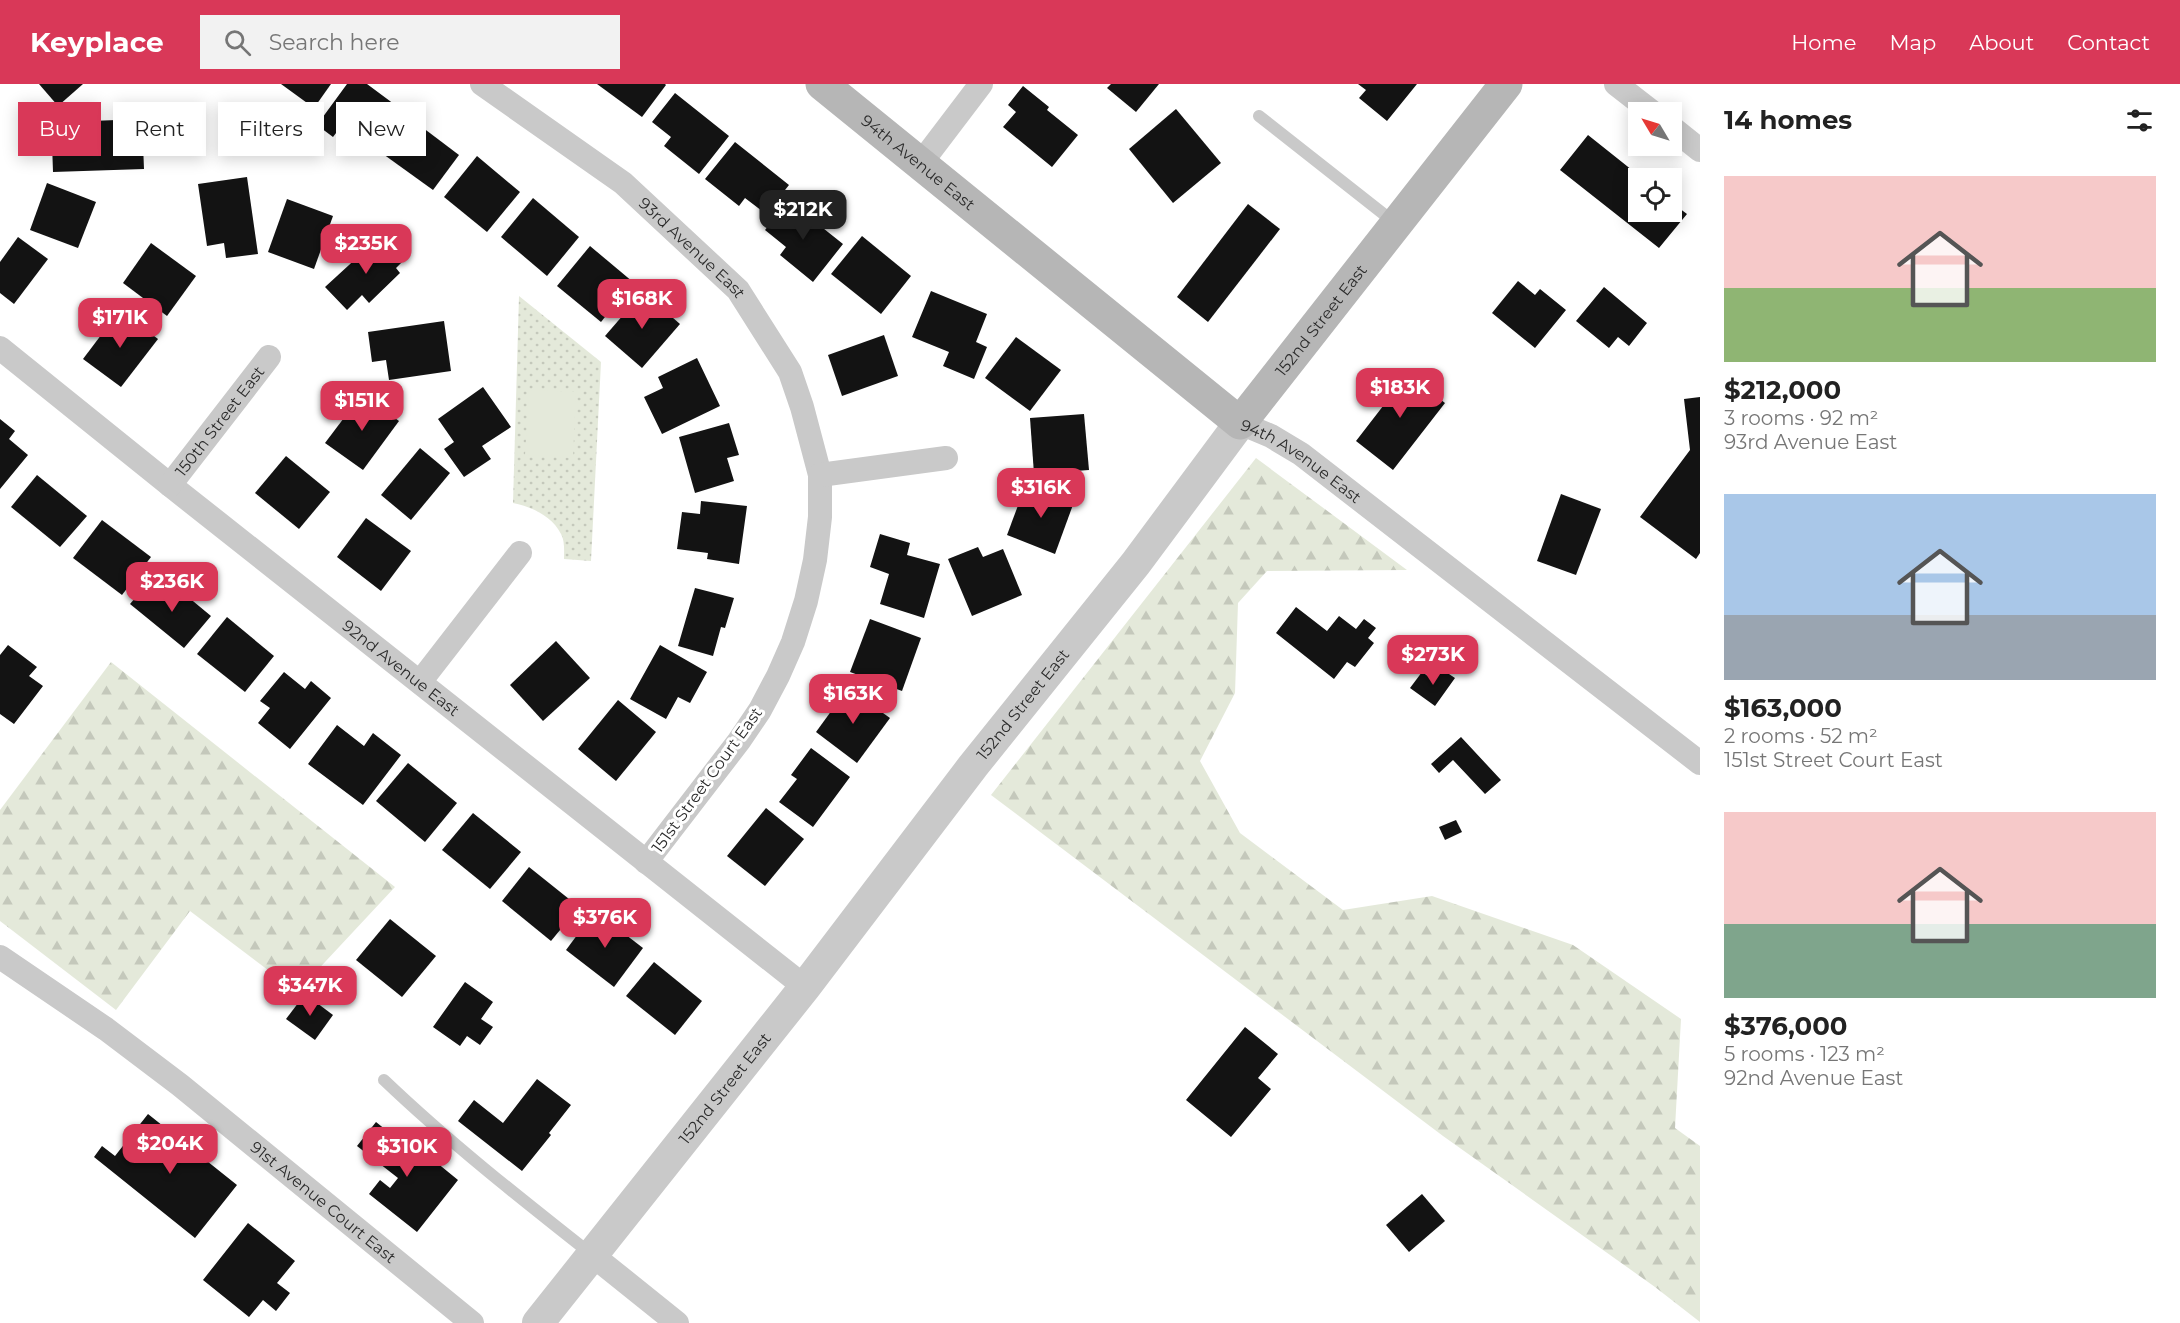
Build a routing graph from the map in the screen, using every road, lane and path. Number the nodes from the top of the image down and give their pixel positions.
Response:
1 (482, 84) edge
2 (822, 84) edge
3 (981, 84) edge
4 (1506, 84) edge
5 (1616, 84) edge
6 (1639, 102) edge
7 (1259, 116) dead end
8 (1682, 136) edge
9 (1700, 150) edge
10 (921, 163) junction
11 (1396, 224) junction
12 (0, 348) edge
13 (269, 357) dead end
14 (1240, 423) junction
15 (946, 458) dead end
16 (820, 475) junction
17 (170, 485) junction
18 (520, 553) dead end
19 (420, 682) junction
20 (1700, 763) edge
21 (646, 862) junction
22 (0, 957) edge
23 (805, 987) junction
24 (384, 1080) dead end
25 (591, 1254) junction
26 (471, 1323) edge
27 (538, 1323) edge
28 (677, 1323) edge

1 - 16 street, 93rd Avenue East
2 - 10 main road, 94th Avenue East
3 - 10 street
4 - 11 main road, 152nd Street East
5 - 6 street
7 - 11 lane
8 - 9 street
10 - 14 main road, 94th Avenue East
11 - 14 main road, 152nd Street East
12 - 17 street, 92nd Avenue East
13 - 17 street, 150th Street East
14 - 20 street, 94th Avenue East
14 - 23 street, 152nd Street East
15 - 16 street
16 - 21 street, 151st Street Court East
17 - 19 street, 92nd Avenue East
18 - 19 street
19 - 21 street, 92nd Avenue East
21 - 23 street, 92nd Avenue East
22 - 26 street, 91st Avenue Court East
23 - 25 street, 152nd Street East
24 - 25 lane
25 - 27 street, 152nd Street East
25 - 28 street

